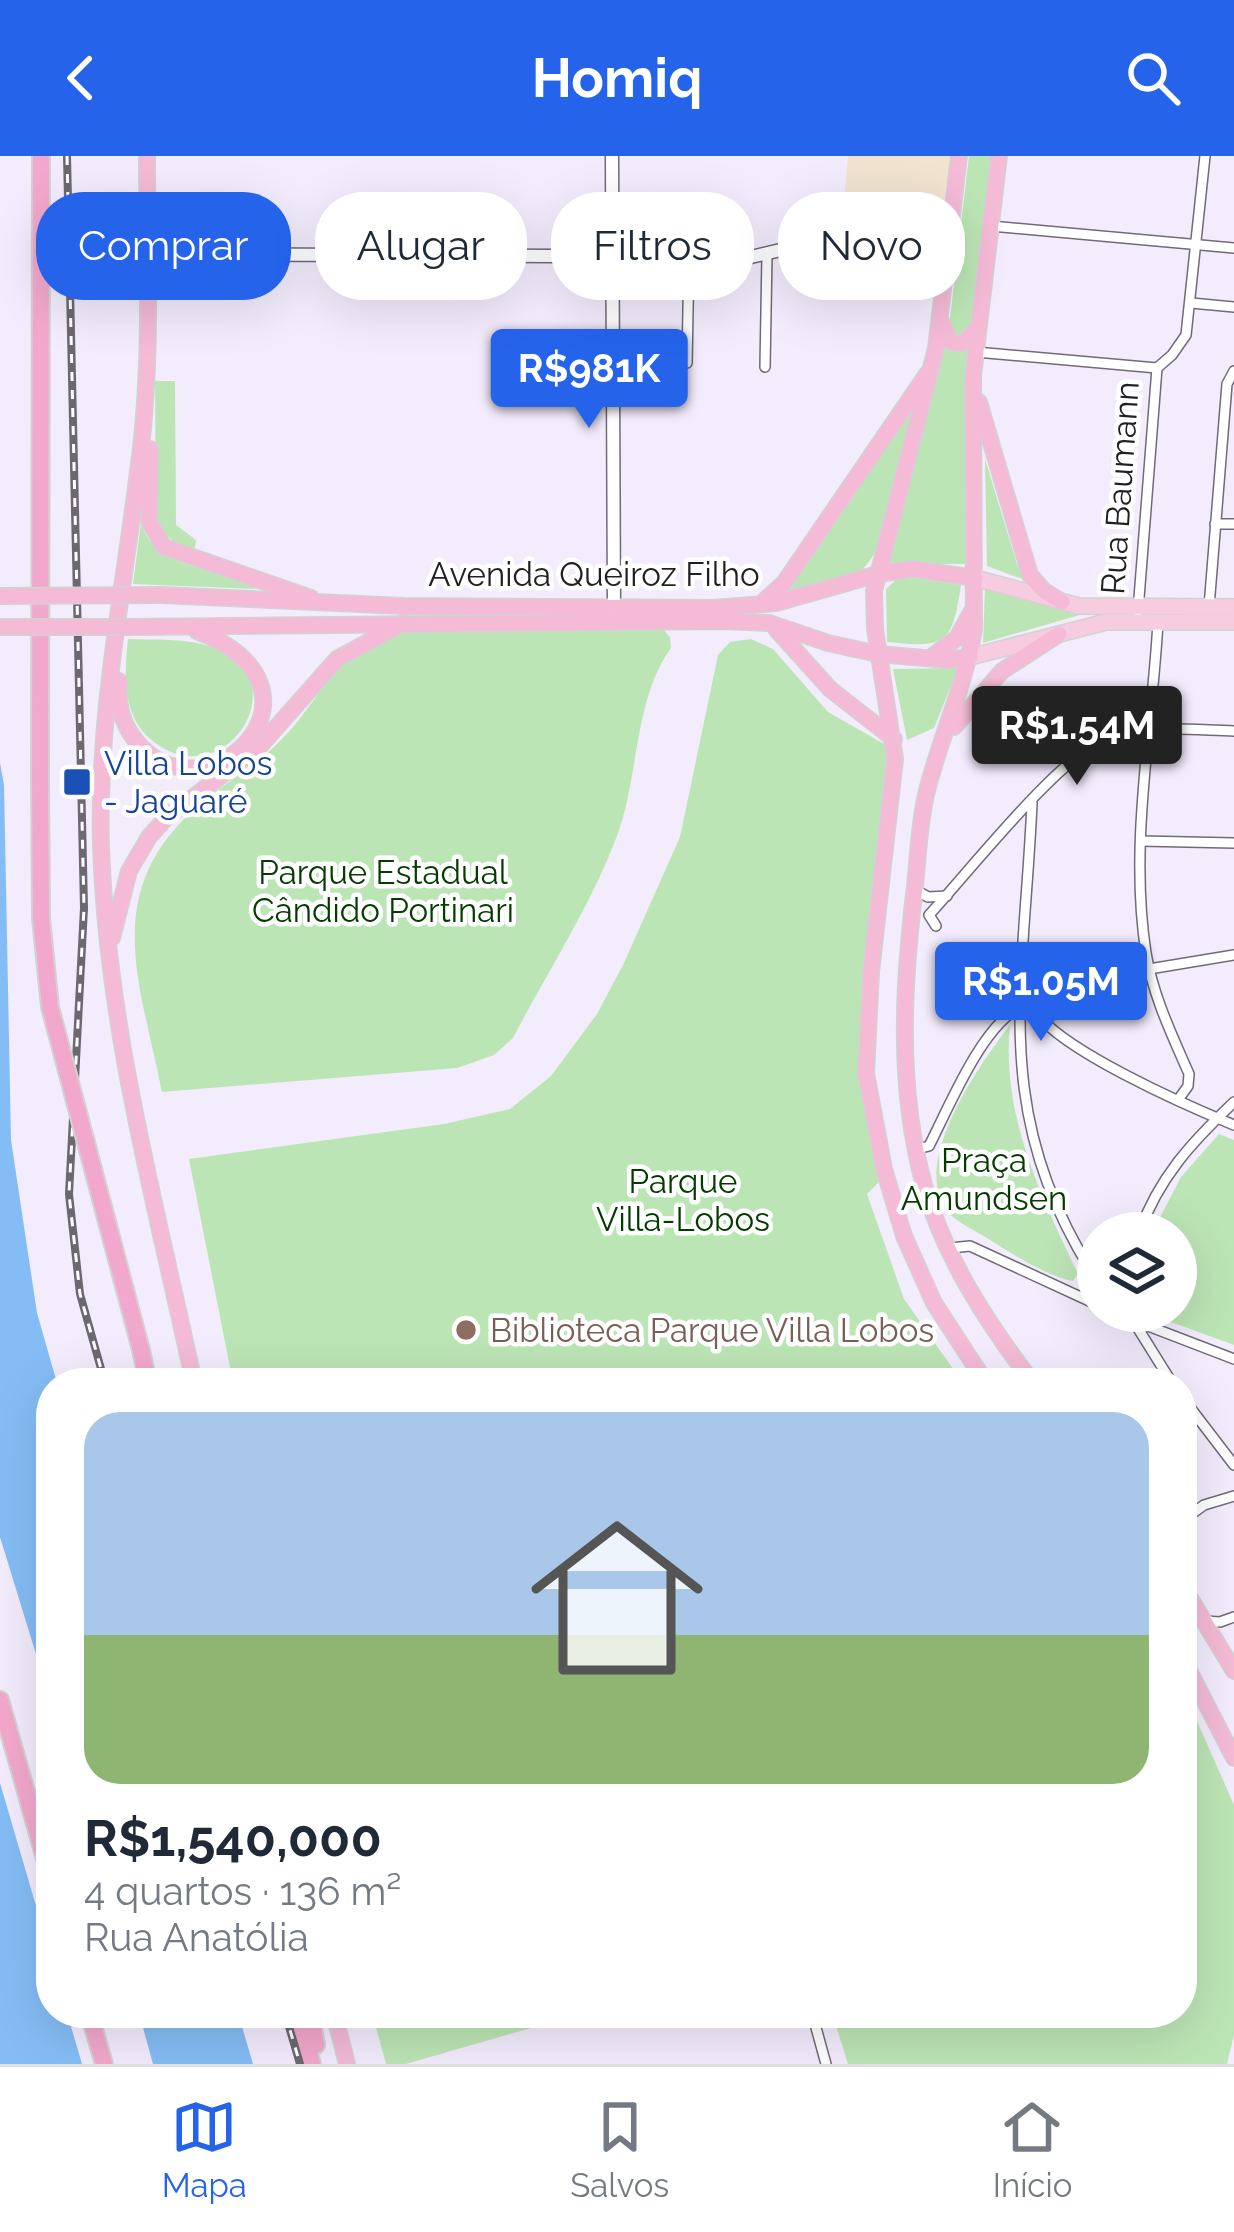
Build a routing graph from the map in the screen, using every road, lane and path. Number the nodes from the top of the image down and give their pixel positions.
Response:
1 (41, 156) edge
2 (147, 156) edge
3 (613, 156) edge
4 (960, 156) edge
5 (999, 156) edge
6 (1204, 156) edge
7 (147, 192) edge
8 (613, 192) edge
9 (955, 192) edge
10 (991, 226) junction
11 (1197, 245) junction
12 (1234, 248) edge
13 (778, 252) edge
14 (291, 254) edge
15 (551, 255) edge
16 (754, 255) edge
17 (767, 255) junction
18 (145, 300) edge
19 (613, 300) edge
20 (688, 300) edge
21 (943, 300) edge
22 (1191, 303) junction
23 (1234, 307) edge
24 (941, 322) junction
25 (979, 328) junction
26 (976, 352) junction
27 (687, 364) dead end
28 (765, 367) dead end
29 (932, 367) junction
30 (1156, 368) junction
31 (1234, 371) edge
32 (973, 376) junction
33 (144, 418) junction
34 (904, 476) junction
35 (1215, 524) junction
36 (1234, 524) edge
37 (878, 574) junction
38 (975, 578) junction
39 (0, 596) edge
40 (319, 602) junction
41 (1062, 602) junction
42 (759, 605) junction
43 (974, 606) junction
44 (1209, 607) junction
45 (1234, 607) edge
46 (615, 613) junction
47 (1137, 615) junction
48 (406, 622) junction
49 (1158, 622) junction
50 (1234, 622) edge
51 (769, 623) junction
52 (0, 627) edge
53 (188, 628) junction
54 (1059, 634) junction
55 (115, 644) junction
56 (878, 654) junction
57 (970, 657) junction
58 (928, 659) junction
59 (1151, 730) junction
60 (1234, 731) edge
61 (945, 739) junction
62 (895, 740) junction
63 (1032, 803) junction
64 (1141, 841) junction
65 (1234, 843) edge
66 (914, 889) junction
67 (947, 896) junction
68 (936, 926) dead end
69 (109, 948) junction
70 (1234, 955) edge
71 (1149, 968) junction
72 (871, 971) junction
73 (905, 974) junction
74 (868, 1006) junction
75 (1018, 1008) junction
76 (904, 1010) junction
77 (1178, 1100) junction
78 (1234, 1102) edge
79 (1217, 1118) junction
80 (1234, 1125) edge
81 (917, 1149) junction
82 (1148, 1212) edge
83 (1077, 1241) edge
84 (950, 1248) junction
85 (1077, 1295) edge
86 (1140, 1332) edge
87 (1161, 1332) edge
88 (1234, 1359) edge
89 (145, 1368) edge
90 (191, 1368) edge
91 (976, 1368) edge
92 (1014, 1368) edge
93 (1163, 1368) edge
94 (1197, 1417) edge
95 (1234, 1466) edge
96 (1234, 1496) edge
97 (1197, 1510) edge
98 (1197, 1608) edge
99 (1234, 1616) edge
100 (1205, 1621) junction
101 (1234, 1671) edge
102 (1197, 1686) edge
103 (0, 1700) edge
104 (1234, 1758) edge
105 (36, 1827) edge
106 (93, 2028) edge
107 (303, 2028) edge
108 (312, 2028) edge
109 (338, 2028) edge
110 (816, 2028) edge
111 (104, 2064) edge
112 (316, 2064) edge
113 (347, 2064) edge
114 (826, 2064) edge

1 - 89 highway, bridge
2 - 7 highway
3 - 8 street
4 - 9 highway
4 - 24 street
5 - 10 highway
6 - 11 street, Rua Baumann
10 - 11 street
10 - 25 highway
11 - 12 street
11 - 22 street, Rua Baumann
13 - 17 street
14 - 15 street
16 - 17 street
17 - 28 street
18 - 33 highway
19 - 46 street
20 - 27 street
21 - 24 highway
22 - 23 street
22 - 30 street, Rua Baumann
24 - 25 highway
24 - 29 highway
24 - 34 street
25 - 26 highway
26 - 30 street
26 - 32 highway
29 - 34 highway
29 - 42 highway
30 - 47 street, Rua Baumann
31 - 35 street
32 - 38 highway
32 - 41 highway
33 - 40 highway
33 - 55 highway
34 - 37 highway
35 - 36 street
35 - 44 street
37 - 38 highway, Avenida Queiroz Filho
37 - 42 highway, Avenida Queiroz Filho
37 - 56 highway
38 - 41 main road, Avenida Queiroz Filho
38 - 43 highway
39 - 40 highway, Avenida Queiroz Filho, bridge
40 - 46 highway, Avenida Queiroz Filho
41 - 47 main road, Avenida Queiroz Filho
42 - 46 highway, Avenida Queiroz Filho
43 - 57 highway
43 - 58 highway
44 - 45 main road, Avenida Queiroz Filho
44 - 47 main road, Avenida Queiroz Filho
46 - 48 highway, Avenida Queiroz Filho
46 - 51 highway, Avenida Queiroz Filho
47 - 49 main road, Avenida Queiroz Filho
47 - 54 main road, Avenida Queiroz Filho
48 - 53 highway, Avenida Queiroz Filho
48 - 69 highway
49 - 50 main road, Avenida Queiroz Filho
49 - 59 street
51 - 56 highway, Avenida Queiroz Filho
51 - 62 highway
52 - 53 highway, Avenida Queiroz Filho, bridge
53 - 55 highway
54 - 57 main road, Avenida Queiroz Filho
54 - 61 highway
55 - 69 highway
56 - 58 highway, Avenida Queiroz Filho
56 - 62 highway
57 - 58 highway, Avenida Queiroz Filho
57 - 61 highway
59 - 60 street
59 - 63 street
59 - 64 street
61 - 66 highway
62 - 72 highway
63 - 67 street
63 - 75 street
64 - 65 street
64 - 71 street
66 - 67 street
66 - 73 highway
67 - 68 street
69 - 90 highway
70 - 71 street
71 - 77 street
71 - 77 street
72 - 73 highway
72 - 74 highway
73 - 76 highway
74 - 76 highway
74 - 91 highway
75 - 81 street
75 - 83 street
76 - 81 highway
77 - 79 street
78 - 79 street
79 - 80 street
79 - 82 street
81 - 84 highway
84 - 85 street
84 - 92 highway
86 - 93 street
87 - 88 street
94 - 95 street
96 - 97 street
98 - 100 highway
99 - 100 street
100 - 101 highway
102 - 104 highway
103 - 105 highway
106 - 111 highway
107 - 112 highway
108 - 112 highway
109 - 113 highway
110 - 114 street

